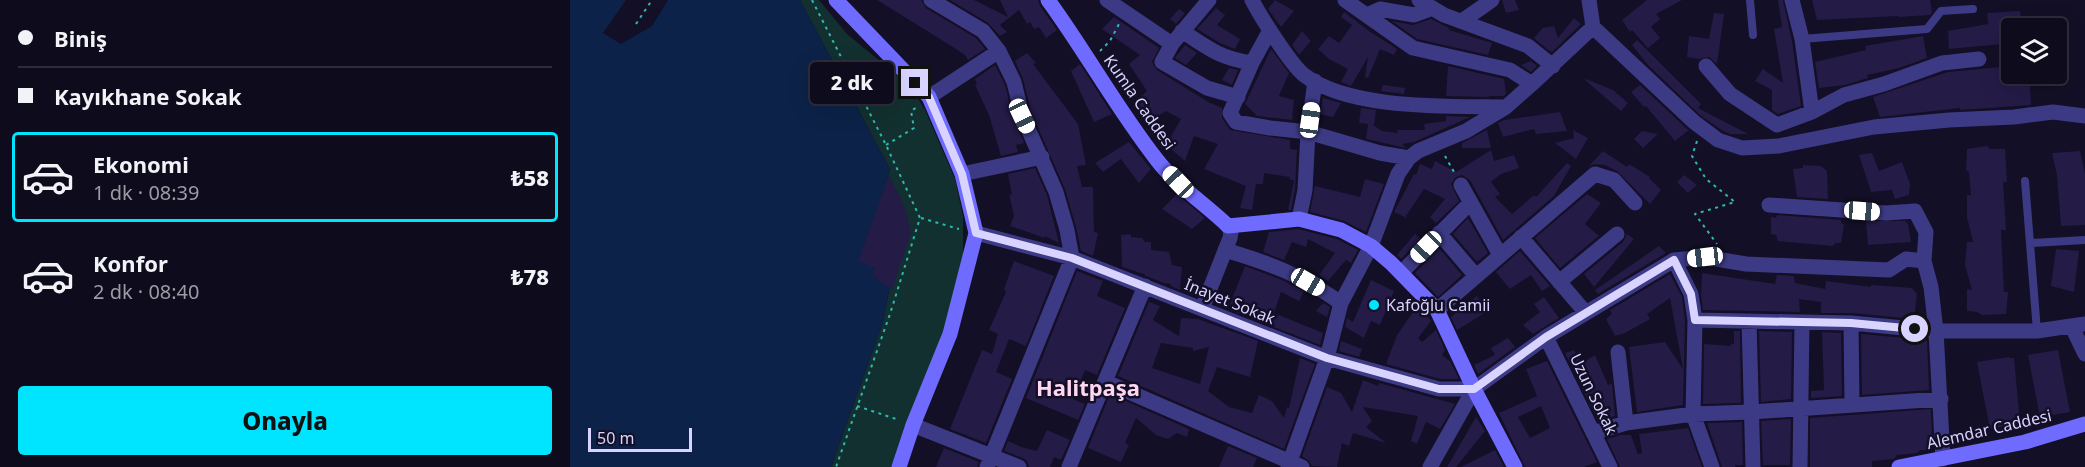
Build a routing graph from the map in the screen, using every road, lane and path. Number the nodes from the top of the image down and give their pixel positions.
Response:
1 (652, 0) edge
2 (812, 0) edge
3 (836, 0) edge
4 (931, 0) edge
5 (1048, 0) edge
6 (1107, 0) edge
7 (1209, 0) edge
8 (1252, 0) edge
9 (1345, 0) edge
10 (1419, 0) edge
11 (1492, 0) edge
12 (1589, 0) edge
13 (1750, 0) edge
14 (1792, 0) edge
15 (1433, 8) junction
16 (1973, 9) dead end
17 (1126, 14) junction
18 (1367, 15) junction
19 (1462, 21) junction
20 (636, 24) dead end
21 (1593, 27) junction
22 (1270, 30) junction
23 (1182, 32) junction
24 (1753, 35) dead end
25 (1802, 39) junction
26 (1172, 44) junction
27 (999, 51) junction
28 (1979, 59) dead end
29 (1090, 62) junction
30 (1252, 63) junction
31 (1553, 66) junction
32 (1706, 66) dead end
33 (1315, 81) junction
34 (1532, 84) junction
35 (929, 97) junction
36 (1238, 97) junction
37 (1506, 107) junction
38 (1812, 112) junction
39 (2085, 116) edge
40 (1778, 125) junction
41 (1701, 128) junction
42 (1308, 132) junction
43 (1438, 143) junction
44 (886, 144) junction
45 (1779, 146) junction
46 (1042, 157) junction
47 (1409, 158) junction
48 (962, 174) junction
49 (2025, 181) dead end
50 (1461, 185) joint
51 (1470, 203) junction
52 (1635, 203) dead end
53 (1769, 205) dead end
54 (920, 218) junction
55 (1299, 219) junction
56 (1228, 226) junction
57 (976, 233) junction
58 (1439, 233) junction
59 (1617, 234) dead end
60 (1521, 237) junction
61 (2085, 240) edge
62 (2030, 243) junction
63 (1371, 246) junction
64 (1226, 250) junction
65 (1722, 251) dead end
66 (1500, 255) junction
67 (1072, 258) junction
68 (1674, 260) junction
69 (1924, 261) junction
70 (1401, 273) junction
71 (1476, 276) junction
72 (1559, 282) junction
73 (1145, 286) junction
74 (1341, 303) junction
75 (1202, 309) junction
76 (1437, 310) junction
77 (1586, 313) junction
78 (1695, 320) junction
79 (1749, 321) junction
80 (1802, 322) junction
81 (1851, 323) junction
82 (2079, 325) edge
83 (1936, 331) junction
84 (2037, 331) junction
85 (1546, 337) junction
86 (1618, 352) dead end
87 (2085, 354) edge
88 (1327, 358) junction
89 (1106, 382) junction
90 (1474, 389) junction
91 (1941, 399) junction
92 (1852, 405) junction
93 (857, 406) junction
94 (1801, 408) junction
95 (1751, 412) junction
96 (1693, 414) junction
97 (1626, 423) junction
98 (2085, 424) edge
99 (913, 425) junction
100 (1593, 433) junction
101 (1943, 459) junction
102 (989, 461) edge
103 (1294, 465) edge
104 (836, 467) edge
105 (899, 467) edge
106 (1019, 467) edge
107 (1069, 467) edge
108 (1430, 467) edge
109 (1515, 467) edge
110 (1610, 467) edge
111 (1712, 467) edge
112 (1753, 467) edge
113 (1800, 467) edge
114 (1899, 467) edge

1 - 20 path
2 - 44 path
3 - 35 street
4 - 27 street
5 - 29 street, Kumla Caddesi
6 - 17 street
7 - 23 street
8 - 22 street
9 - 18 street
10 - 15 street
11 - 19 street
12 - 21 street
13 - 24 lane
14 - 25 street
15 - 18 street
15 - 19 street
16 - 25 lane
17 - 26 street
17 - 29 path
18 - 34 street
19 - 31 street
21 - 31 street
21 - 41 street
22 - 30 street
22 - 33 street
23 - 26 street
23 - 30 street
25 - 38 street
26 - 36 street
27 - 35 street
27 - 46 street
28 - 38 street
29 - 56 street, Kumla Caddesi
30 - 36 street
31 - 34 street
32 - 40 street
33 - 37 street
33 - 42 street
34 - 37 street
35 - 44 path
35 - 48 street
36 - 42 street
37 - 43 street
38 - 40 street
39 - 45 street
40 - 45 street
41 - 45 street
41 - 65 path
42 - 47 street
42 - 55 street
43 - 47 street
43 - 50 path
44 - 54 path
46 - 48 street
46 - 67 street
47 - 63 street
48 - 57 street
49 - 62 lane
50 - 51 street
51 - 58 street
51 - 66 street
52 - 60 street
53 - 69 street
54 - 57 path
54 - 93 path
55 - 56 street
55 - 63 street
56 - 64 street
57 - 67 street, İnayet Sokak
57 - 99 street
58 - 70 street
58 - 71 street
59 - 72 street
60 - 66 street
60 - 72 street
61 - 62 lane
62 - 84 lane
63 - 70 street
63 - 74 street
64 - 74 street
64 - 75 street
66 - 71 street
67 - 73 street, İnayet Sokak
67 - 102 street
68 - 69 street
68 - 77 street
68 - 78 street
69 - 83 street
70 - 76 street
71 - 76 street
72 - 77 street
73 - 75 street, İnayet Sokak
73 - 89 street
74 - 88 street
75 - 88 street, İnayet Sokak
76 - 90 street
77 - 85 street
78 - 79 street
78 - 96 street
79 - 80 street
79 - 95 street
80 - 81 street
80 - 94 street
81 - 83 street
81 - 92 street
82 - 84 street
82 - 87 street
83 - 84 street
83 - 91 street
85 - 90 street
85 - 100 street, Uzun Sokak
86 - 97 street
88 - 90 street, İnayet Sokak
88 - 103 street
89 - 103 street
89 - 107 street
90 - 108 street
90 - 109 street
91 - 92 street
91 - 101 street
92 - 94 street
93 - 99 path
93 - 104 path
94 - 95 street
94 - 113 street
95 - 96 street
95 - 112 street
96 - 97 street
96 - 111 street
97 - 100 street
98 - 101 street, Alemdar Caddesi
99 - 102 street
99 - 105 street
100 - 110 street, Uzun Sokak
101 - 114 street, Alemdar Caddesi
102 - 106 street

